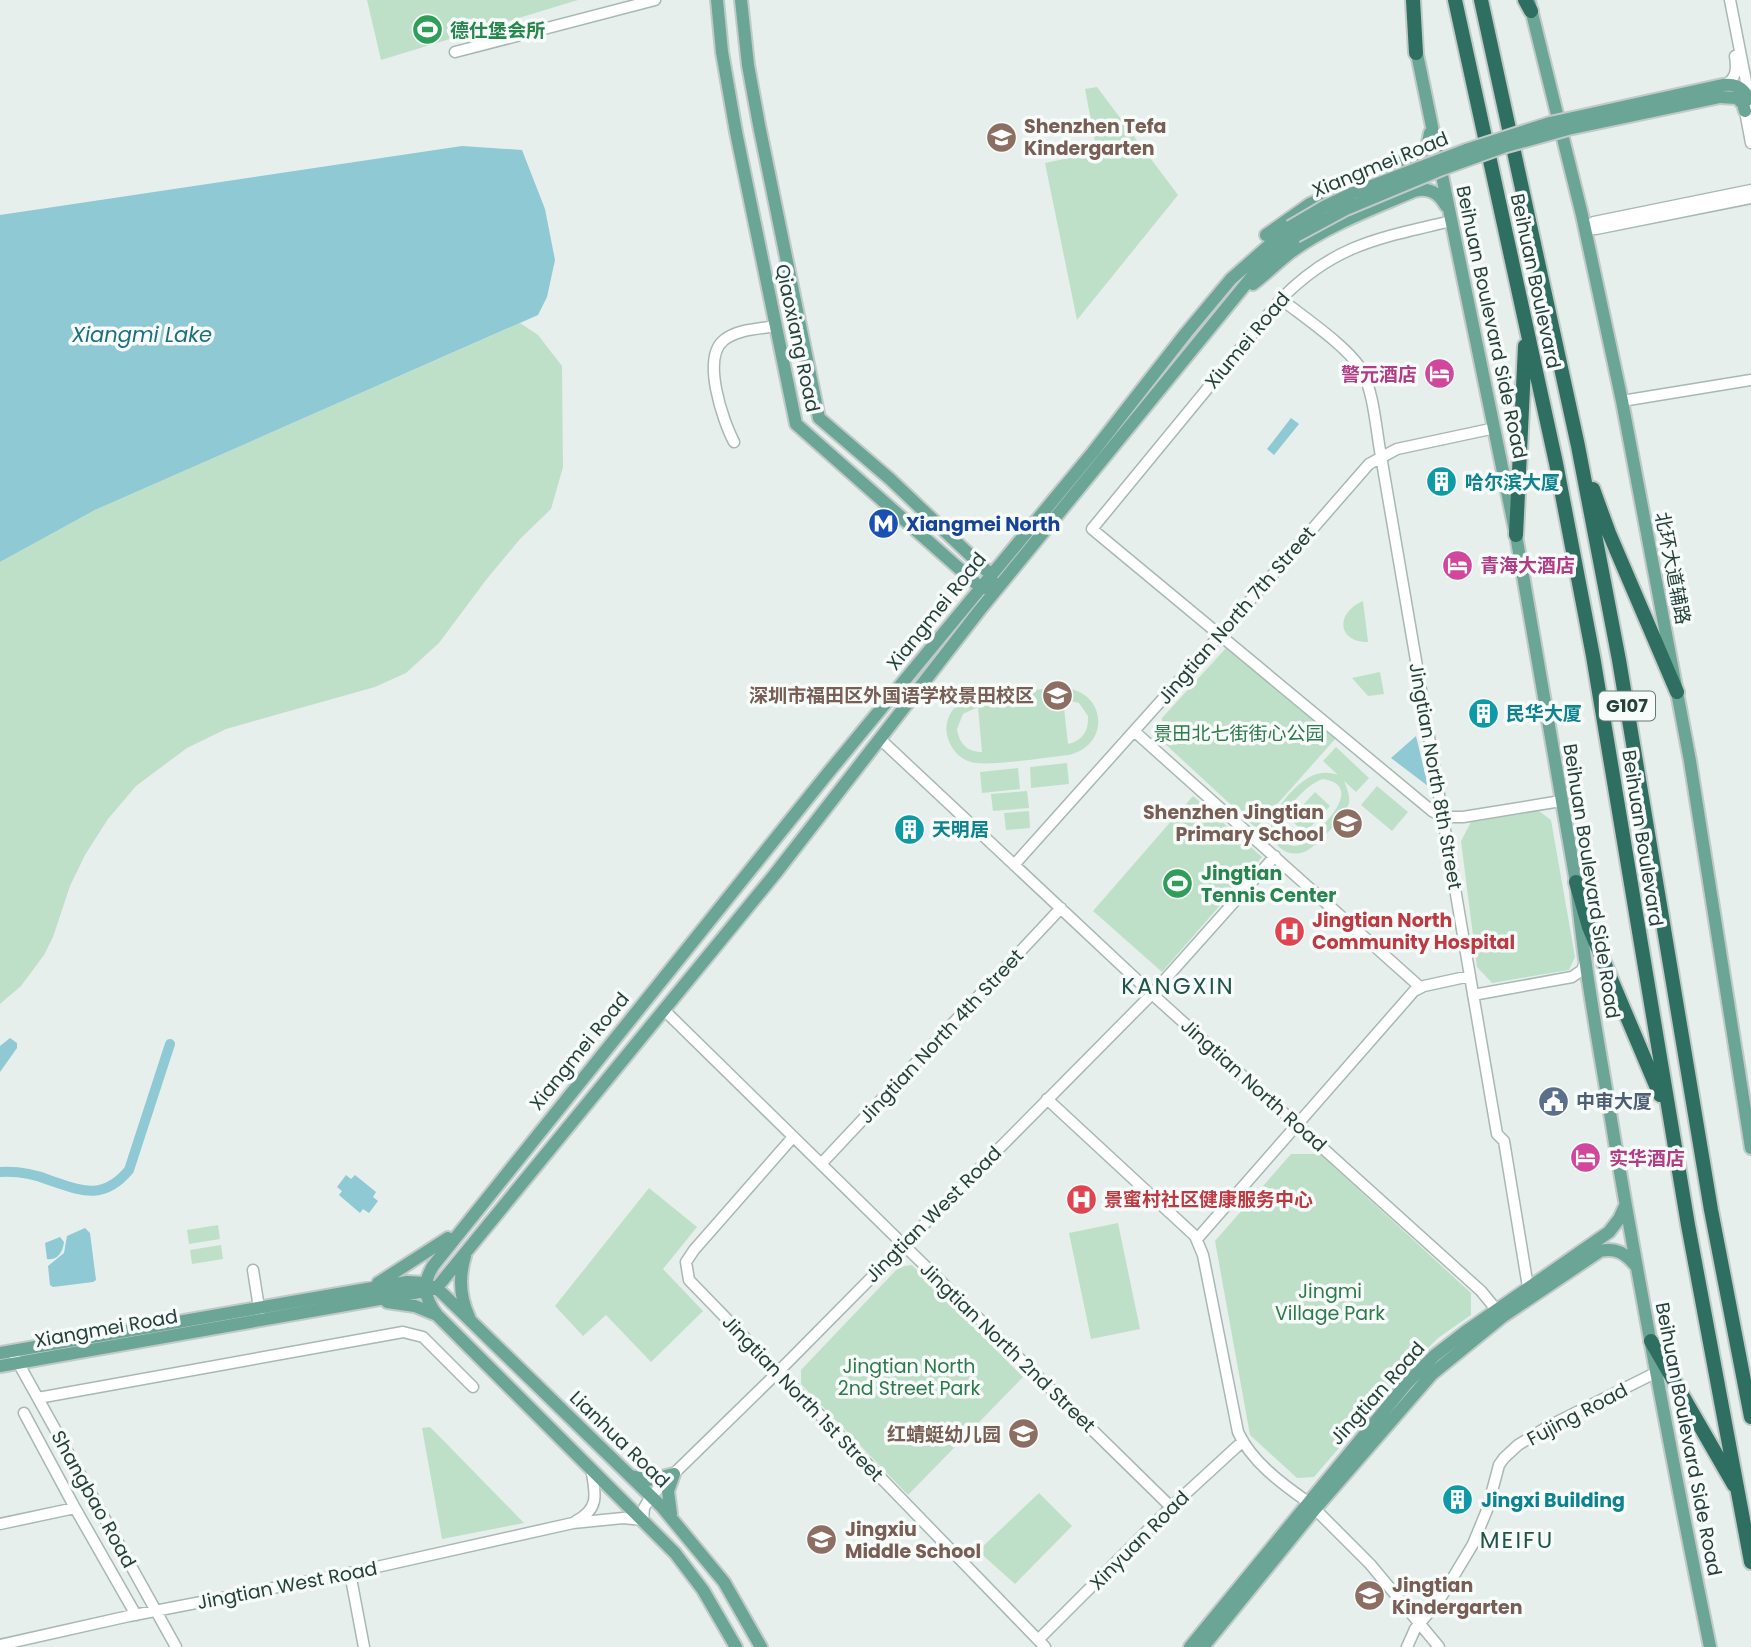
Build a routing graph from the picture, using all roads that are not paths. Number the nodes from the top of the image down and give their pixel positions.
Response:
1 (655, 0) edge
2 (717, 0) edge
3 (741, 0) edge
4 (1406, 0) edge
5 (1413, 0) edge
6 (1455, 0) edge
7 (1481, 0) edge
8 (1724, 0) edge
9 (1730, 0) edge
10 (1529, 4) edge
11 (455, 52) dead end
12 (1416, 53) junction
13 (1721, 89) junction
14 (1748, 106) edge
15 (1430, 122) junction
16 (1751, 143) edge
17 (1401, 162) junction
18 (1751, 190) edge
19 (1414, 191) junction
20 (1751, 198) edge
21 (1450, 216) junction
22 (1585, 228) junction
23 (1293, 232) junction
24 (1231, 279) junction
25 (1241, 291) junction
26 (1281, 299) junction
27 (776, 326) junction
28 (1525, 327) junction
29 (1751, 380) edge
30 (1622, 401) junction
31 (1495, 428) junction
32 (734, 442) dead end
33 (1578, 446) junction
34 (1381, 456) junction
35 (1516, 535) junction
36 (990, 574) junction
37 (979, 587) junction
38 (996, 590) junction
39 (1220, 635) junction
40 (1677, 692) junction
41 (881, 707) junction
42 (867, 725) junction
43 (1134, 731) junction
44 (880, 739) junction
45 (1561, 801) junction
46 (1443, 817) junction
47 (1275, 856) junction
48 (755, 864) junction
49 (1014, 864) junction
50 (775, 874) junction
51 (1576, 882) junction
52 (1063, 910) junction
53 (1585, 961) junction
54 (1470, 976) junction
55 (1420, 987) junction
56 (1152, 994) junction
57 (1473, 995) junction
58 (664, 1010) junction
59 (1047, 1099) junction
60 (1670, 1119) junction
61 (1298, 1124) junction
62 (793, 1137) junction
63 (1751, 1148) edge
64 (823, 1166) junction
65 (1625, 1202) junction
66 (467, 1222) junction
67 (1197, 1239) junction
68 (903, 1244) junction
69 (467, 1252) junction
70 (1637, 1268) junction
71 (253, 1270) dead end
72 (428, 1287) junction
73 (1528, 1287) junction
74 (358, 1291) junction
75 (373, 1300) junction
76 (1499, 1313) junction
77 (260, 1314) junction
78 (437, 1315) junction
79 (475, 1326) junction
80 (1651, 1341) junction
81 (10, 1356) edge
82 (0, 1366) edge
83 (523, 1372) junction
84 (778, 1372) junction
85 (1657, 1373) junction
86 (508, 1385) junction
87 (473, 1387) dead end
88 (38, 1398) junction
89 (24, 1413) dead end
90 (1751, 1417) edge
91 (1242, 1441) junction
92 (591, 1468) junction
93 (674, 1474) junction
94 (631, 1476) junction
95 (1740, 1495) junction
96 (650, 1496) junction
97 (1311, 1506) junction
98 (1171, 1507) junction
99 (75, 1508) junction
100 (643, 1520) junction
101 (573, 1523) junction
102 (676, 1523) junction
103 (0, 1524) edge
104 (1751, 1562) edge
105 (350, 1573) junction
106 (156, 1611) junction
107 (136, 1615) junction
108 (1419, 1624) junction
109 (1042, 1644) edge
110 (0, 1645) edge
111 (176, 1647) edge
112 (364, 1647) edge
113 (736, 1647) edge
114 (761, 1647) edge
115 (1190, 1647) edge
116 (1203, 1647) edge
117 (1407, 1647) edge
118 (1439, 1647) edge
119 (1710, 1647) edge

1 - 11 street
2 - 27 main road, Qiaoxiang Road
3 - 36 main road, Qiaoxiang Road
4 - 12 main road, Beihuan Boulevard Side Road
5 - 12 highway
6 - 28 highway, Beihuan Boulevard / G107
7 - 33 highway, Beihuan Boulevard / G107
8 - 13 street
9 - 14 street
10 - 22 main road, 北环大道辅路
12 - 15 main road, Beihuan Boulevard Side Road
13 - 14 main road
13 - 23 main road, Xiangmei Road, bridge
14 - 16 street
15 - 17 main road
15 - 21 main road, Beihuan Boulevard Side Road
17 - 19 main road
17 - 24 main road
18 - 22 street
19 - 21 main road
19 - 25 main road
20 - 22 street
21 - 26 street, Xiumei Road
21 - 31 main road, Beihuan Boulevard Side Road
22 - 30 main road, 北环大道辅路
23 - 24 main road, Xiangmei Road
23 - 25 main road, Xiangmei Road
24 - 36 main road, Xiangmei Road
25 - 38 main road, Xiangmei Road
26 - 34 street, Jingtian North 8th Street
26 - 39 street, Xiumei Road
27 - 32 street
27 - 37 main road, Qiaoxiang Road
28 - 35 highway
28 - 60 highway, Beihuan Boulevard / G107
29 - 30 street
30 - 40 main road, 北环大道辅路
31 - 34 street, Jingtian North 7th Street
31 - 35 main road, Beihuan Boulevard Side Road
33 - 40 highway
33 - 90 highway, Beihuan Boulevard / G107
34 - 39 street, Jingtian North 7th Street
34 - 46 street, Jingtian North 8th Street
35 - 45 main road, Beihuan Boulevard Side Road
36 - 37 main road, Xiangmei Road
36 - 38 main road, Qiaoxiang Road
37 - 38 main road
37 - 41 main road, Xiangmei Road
38 - 44 main road, Xiangmei Road
39 - 43 street, Jingtian North 7th Street
39 - 46 street
40 - 63 main road, 北环大道辅路
41 - 42 main road, Xiangmei Road
41 - 44 main road
42 - 44 main road
42 - 48 main road, Xiangmei Road
43 - 47 street
43 - 49 street, Jingtian North 7th Street
44 - 49 street, Jingtian North Road
44 - 50 main road, Xiangmei Road
45 - 46 street
45 - 51 main road, Beihuan Boulevard Side Road
46 - 54 street, Jingtian North 8th Street
47 - 55 street
47 - 56 street, Jingtian West Road
48 - 50 main road
48 - 66 main road, Xiangmei Road
49 - 52 street, Jingtian North Road
50 - 58 main road, Xiangmei Road
51 - 53 main road, Beihuan Boulevard Side Road
51 - 60 highway
52 - 56 street, Jingtian North Road
52 - 64 street, Jingtian North 4th Street
53 - 57 street
53 - 65 main road, Beihuan Boulevard Side Road
54 - 55 street
54 - 57 street, Jingtian North 8th Street
55 - 61 street
56 - 59 street, Jingtian West Road
56 - 61 street, Jingtian North Road
57 - 73 street, Jingtian North 8th Street
58 - 62 street, Jingtian North 2nd Street
58 - 69 main road, Xiangmei Road
59 - 67 street
59 - 68 street, Jingtian West Road
60 - 95 highway, Beihuan Boulevard / G107
61 - 67 street
61 - 76 street, Jingtian North Road
62 - 64 street, Jingtian North 2nd Street
62 - 84 street, Jingtian North 1st Street
64 - 68 street, Jingtian North 2nd Street
65 - 70 main road, Beihuan Boulevard Side Road
65 - 73 main road, Jingtian Road
66 - 72 main road, Xiangmei Road
66 - 74 main road
67 - 91 street
68 - 84 street, Jingtian West Road
68 - 98 street, Jingtian North 2nd Street
69 - 72 main road, Xiangmei Road
69 - 79 main road
70 - 76 main road, Jingtian Road
70 - 80 main road, Beihuan Boulevard Side Road
71 - 77 street
72 - 74 main road, Xiangmei Road
72 - 75 main road, Xiangmei Road
72 - 78 main road, Lianhua Road
72 - 79 main road, Lianhua Road
73 - 76 main road, Jingtian Road
74 - 77 main road, Xiangmei Road
75 - 77 main road, Xiangmei Road
75 - 78 main road
76 - 97 main road, Jingtian Road
77 - 81 main road, Xiangmei Road
78 - 86 main road, Lianhua Road
79 - 83 main road, Lianhua Road
80 - 85 main road, Beihuan Boulevard Side Road
80 - 95 highway
81 - 82 main road, Xiangmei Road
81 - 88 street, Shangbao Road
83 - 86 main road
83 - 94 main road, Lianhua Road
84 - 93 street, Jingtian West Road
84 - 109 street, Jingtian North 1st Street
85 - 108 street, Fujing Road
85 - 119 main road, Beihuan Boulevard Side Road
86 - 92 main road, Lianhua Road
87 - 88 street
88 - 106 street, Shangbao Road
89 - 99 street
91 - 97 street
91 - 98 street, Xinyuan Road
92 - 100 main road, Lianhua Road
92 - 101 street
93 - 94 main road
93 - 96 street, Jingtian West Road
93 - 102 main road
94 - 96 main road, Lianhua Road
95 - 104 highway, Beihuan Boulevard / G107
96 - 100 street
96 - 102 main road, Lianhua Road
97 - 108 street
97 - 115 main road, Jingtian Road
97 - 116 main road, Jingtian Road
98 - 109 street, Xinyuan Road
99 - 103 street
99 - 107 street
100 - 101 street, Jingtian West Road
100 - 113 main road, Lianhua Road
101 - 105 street, Jingtian West Road
102 - 114 main road, Lianhua Road
105 - 106 street, Jingtian West Road
105 - 112 street
106 - 107 street, Jingtian West Road
106 - 111 street, Shangbao Road
107 - 110 street, Jingtian West Road
108 - 117 street, Fujing Road
108 - 118 street

